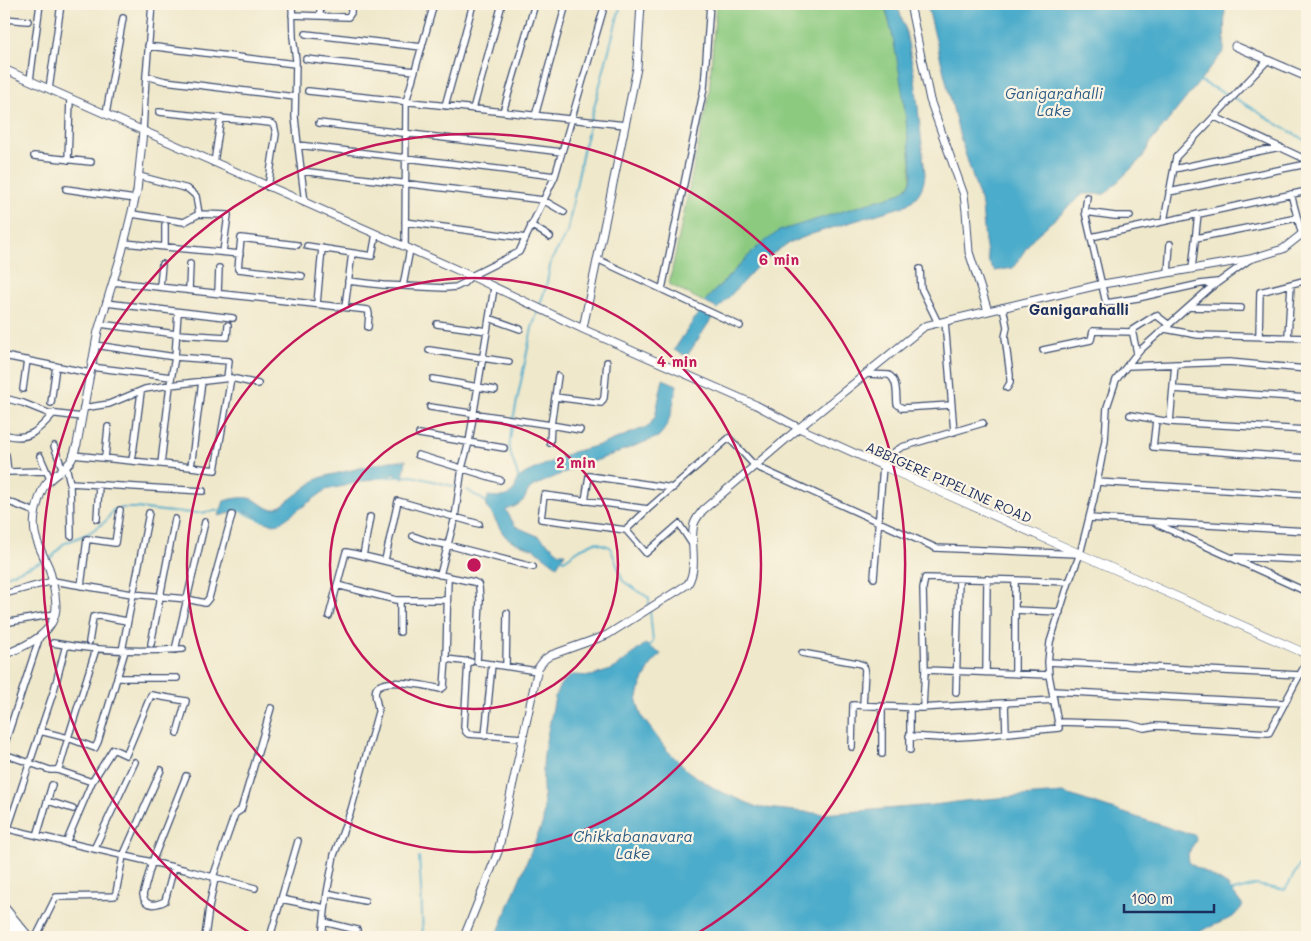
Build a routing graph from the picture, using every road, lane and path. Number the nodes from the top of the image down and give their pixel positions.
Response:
1 (40, 4) edge
2 (61, 4) edge
3 (152, 4) edge
4 (292, 4) edge
5 (320, 4) edge
6 (351, 4) edge
7 (434, 4) edge
8 (473, 4) edge
9 (502, 4) edge
10 (535, 4) edge
11 (566, 4) edge
12 (605, 4) edge
13 (641, 4) edge
14 (710, 4) edge
15 (910, 4) edge
16 (292, 15) junction
17 (320, 16) junction
18 (123, 18) dead end
19 (4, 19) edge
20 (28, 21) dead end
21 (306, 34) dead end
22 (148, 46) junction
23 (1235, 46) dead end
24 (422, 47) junction
25 (306, 59) dead end
26 (1268, 60) junction
27 (296, 64) junction
28 (4, 69) edge
29 (415, 71) junction
30 (146, 76) junction
31 (1307, 77) edge
32 (30, 80) junction
33 (49, 89) junction
34 (308, 91) dead end
35 (295, 97) junction
36 (70, 98) junction
37 (406, 102) junction
38 (445, 106) junction
39 (472, 109) junction
40 (159, 112) dead end
41 (503, 112) junction
42 (106, 114) junction
43 (535, 116) junction
44 (221, 117) junction
45 (1215, 117) junction
46 (571, 119) junction
47 (320, 123) dead end
48 (625, 125) junction
49 (143, 131) junction
50 (406, 133) junction
51 (298, 145) junction
52 (1280, 147) junction
53 (562, 152) junction
54 (34, 156) dead end
55 (406, 158) junction
56 (68, 160) junction
57 (1307, 160) edge
58 (91, 162) dead end
59 (214, 163) junction
60 (1307, 164) edge
61 (1174, 169) junction
62 (301, 171) junction
63 (139, 176) junction
64 (555, 176) junction
65 (406, 184) junction
66 (268, 187) junction
67 (66, 189) dead end
68 (1307, 190) edge
69 (1169, 192) junction
70 (1291, 194) junction
71 (1087, 198) dead end
72 (135, 199) junction
73 (543, 200) junction
74 (305, 203) junction
75 (564, 212) dead end
76 (1084, 212) junction
77 (132, 214) junction
78 (199, 214) junction
79 (1198, 214) junction
80 (1130, 216) dead end
81 (1297, 218) junction
82 (1164, 221) junction
83 (405, 222) junction
84 (165, 225) dead end
85 (531, 225) junction
86 (376, 234) junction
87 (1305, 234) edge
88 (550, 237) dead end
89 (1091, 237) junction
90 (526, 238) junction
91 (1196, 238) junction
92 (124, 243) junction
93 (1170, 244) dead end
94 (297, 245) dead end
95 (307, 246) dead end
96 (165, 247) junction
97 (322, 248) junction
98 (407, 248) junction
99 (223, 252) junction
100 (352, 253) junction
101 (240, 254) junction
102 (597, 258) junction
103 (1250, 259) junction
104 (162, 264) dead end
105 (190, 264) dead end
106 (220, 268) dead end
107 (920, 269) dead end
108 (1192, 269) junction
109 (1168, 273) junction
110 (302, 276) dead end
111 (471, 276) junction
112 (1307, 280) edge
113 (348, 281) junction
114 (113, 282) junction
115 (1218, 282) junction
116 (1103, 284) junction
117 (1291, 284) junction
118 (403, 286) junction
119 (160, 287) junction
120 (494, 288) junction
121 (662, 289) junction
122 (189, 290) junction
123 (218, 293) junction
124 (106, 303) junction
125 (317, 304) junction
126 (345, 307) junction
127 (1189, 307) junction
128 (1002, 308) junction
129 (1241, 308) dead end
130 (178, 312) junction
131 (988, 312) junction
132 (233, 318) dead end
133 (489, 318) junction
134 (941, 322) junction
135 (100, 324) junction
136 (437, 324) dead end
137 (228, 325) dead end
138 (740, 326) dead end
139 (368, 327) dead end
140 (1167, 327) junction
141 (583, 328) junction
142 (520, 329) dead end
143 (487, 331) junction
144 (1133, 332) junction
145 (176, 334) junction
146 (1259, 336) junction
147 (1288, 337) junction
148 (1307, 338) edge
149 (95, 345) junction
150 (429, 350) dead end
151 (1042, 350) dead end
152 (1137, 354) junction
153 (4, 356) edge
154 (174, 357) junction
155 (482, 358) junction
156 (28, 360) junction
157 (509, 362) dead end
158 (607, 362) dead end
159 (1175, 364) junction
160 (56, 366) junction
161 (1128, 366) junction
162 (1307, 368) edge
163 (90, 370) junction
164 (866, 374) junction
165 (171, 376) junction
166 (558, 376) dead end
167 (229, 378) junction
168 (433, 379) dead end
169 (202, 381) junction
170 (258, 384) dead end
171 (170, 385) junction
172 (478, 386) junction
173 (1008, 388) dead end
174 (23, 389) dead end
175 (1173, 389) junction
176 (495, 390) dead end
177 (140, 392) junction
178 (555, 397) junction
179 (4, 398) edge
180 (1307, 398) edge
181 (52, 402) dead end
182 (951, 405) junction
183 (430, 407) dead end
184 (83, 408) junction
185 (54, 413) junction
186 (473, 414) junction
187 (1130, 415) dead end
188 (82, 417) junction
189 (1156, 420) junction
190 (1170, 422) junction
191 (983, 423) dead end
192 (551, 425) junction
193 (108, 427) dead end
194 (799, 428) junction
195 (580, 430) dead end
196 (1307, 430) edge
197 (954, 432) junction
198 (418, 434) dead end
199 (8, 435) dead end
200 (469, 442) junction
201 (550, 443) dead end
202 (54, 446) dead end
203 (504, 448) dead end
204 (6, 455) dead end
205 (73, 455) junction
206 (40, 456) dead end
207 (418, 456) dead end
208 (105, 458) junction
209 (1307, 458) edge
210 (132, 461) junction
211 (161, 464) junction
212 (755, 466) junction
213 (883, 466) junction
214 (191, 467) junction
215 (64, 468) junction
216 (462, 468) junction
217 (46, 470) junction
218 (50, 479) junction
219 (500, 480) dead end
220 (1097, 482) junction
221 (70, 483) junction
222 (99, 485) junction
223 (673, 488) junction
224 (203, 491) dead end
225 (1307, 495) edge
226 (4, 500) edge
227 (585, 501) junction
228 (648, 509) junction
229 (120, 510) dead end
230 (35, 512) junction
231 (149, 513) dead end
232 (232, 515) dead end
233 (370, 517) dead end
234 (455, 517) junction
235 (1089, 518) junction
236 (97, 519) dead end
237 (175, 519) dead end
238 (205, 522) dead end
239 (1153, 522) junction
240 (879, 523) junction
241 (479, 524) dead end
242 (626, 530) junction
243 (1307, 530) edge
244 (71, 536) dead end
245 (413, 536) dead end
246 (448, 545) junction
247 (694, 547) junction
248 (1080, 554) junction
249 (363, 556) junction
250 (1230, 557) junction
251 (384, 560) junction
252 (1307, 560) edge
253 (533, 567) dead end
254 (440, 575) junction
255 (448, 577) junction
256 (874, 578) dead end
257 (959, 579) junction
258 (987, 579) junction
259 (1016, 580) junction
260 (53, 581) junction
261 (1069, 582) junction
262 (337, 585) junction
263 (81, 586) junction
264 (1307, 592) edge
265 (4, 594) edge
266 (132, 594) junction
267 (160, 597) junction
268 (187, 599) junction
269 (400, 600) junction
270 (447, 600) junction
271 (1015, 610) junction
272 (1060, 612) junction
273 (507, 613) dead end
274 (55, 614) junction
275 (330, 616) dead end
276 (127, 621) junction
277 (4, 623) edge
278 (400, 632) dead end
279 (40, 635) junction
280 (88, 642) dead end
281 (53, 643) dead end
282 (151, 644) dead end
283 (66, 646) junction
284 (96, 649) junction
285 (183, 649) dead end
286 (175, 650) junction
287 (123, 651) junction
288 (802, 653) dead end
289 (4, 655) edge
290 (1307, 655) edge
291 (446, 659) junction
292 (468, 661) junction
293 (1307, 661) edge
294 (478, 662) junction
295 (1048, 662) junction
296 (492, 664) junction
297 (506, 666) junction
298 (925, 670) junction
299 (537, 671) junction
300 (956, 671) junction
301 (986, 673) junction
302 (1015, 673) junction
303 (1049, 674) junction
304 (1300, 674) junction
305 (117, 678) junction
306 (177, 678) dead end
307 (1052, 691) junction
308 (956, 692) dead end
309 (1054, 700) junction
310 (1005, 703) junction
311 (1285, 703) junction
312 (863, 706) junction
313 (882, 707) junction
314 (271, 708) dead end
315 (910, 708) junction
316 (923, 708) junction
317 (1058, 722) junction
318 (40, 731) junction
319 (177, 733) dead end
320 (1006, 733) junction
321 (486, 736) junction
322 (909, 736) junction
323 (68, 738) junction
324 (523, 738) junction
325 (4, 746) edge
326 (852, 747) dead end
327 (910, 750) dead end
328 (4, 754) edge
329 (882, 754) dead end
330 (135, 762) dead end
331 (30, 763) junction
332 (57, 770) junction
333 (160, 770) dead end
334 (186, 776) dead end
335 (92, 782) junction
336 (52, 785) dead end
337 (48, 801) junction
338 (73, 809) dead end
339 (6, 828) edge
340 (37, 836) junction
341 (298, 841) dead end
342 (66, 843) junction
343 (94, 849) junction
344 (123, 856) junction
345 (152, 862) junction
346 (174, 867) junction
347 (214, 878) junction
348 (255, 888) dead end
349 (327, 893) junction
350 (281, 899) junction
351 (364, 901) dead end
352 (4, 908) edge
353 (325, 908) junction
354 (4, 918) edge
355 (324, 922) junction
356 (357, 930) dead end
357 (19, 937) edge
358 (28, 937) edge
359 (36, 937) edge
360 (205, 937) edge
361 (270, 937) edge
362 (322, 937) edge
363 (464, 937) edge

1 - 32 street
2 - 33 street
3 - 22 street
4 - 16 street
5 - 17 street
6 - 17 street
7 - 24 street
8 - 38 street
9 - 39 street
10 - 41 street
11 - 43 street
12 - 46 street
13 - 48 street
14 - 121 street
15 - 131 street
16 - 17 street
16 - 27 street
18 - 42 street
19 - 20 street
21 - 24 street
22 - 27 street
22 - 30 street
23 - 26 street
24 - 29 street
25 - 29 street
26 - 31 street
26 - 45 street
27 - 35 street
28 - 32 street, ABBIGERE PIPELINE ROAD
29 - 37 street
30 - 35 street
30 - 49 street
32 - 33 street, ABBIGERE PIPELINE ROAD
33 - 36 street, ABBIGERE PIPELINE ROAD
34 - 37 street
35 - 51 street
36 - 42 street, ABBIGERE PIPELINE ROAD
36 - 56 street
37 - 38 street
37 - 50 street
38 - 39 street
39 - 41 street
40 - 44 street
41 - 43 street
42 - 49 street, ABBIGERE PIPELINE ROAD
43 - 46 street
44 - 59 street
44 - 66 street
45 - 52 street
45 - 61 street
46 - 48 street
46 - 53 street
47 - 50 street
48 - 102 street
49 - 59 street, ABBIGERE PIPELINE ROAD
49 - 63 street
50 - 53 street
50 - 55 street
51 - 55 street
51 - 62 street
52 - 57 street
52 - 61 street
53 - 64 street
54 - 56 street
55 - 64 street
55 - 65 street
56 - 58 street
59 - 66 street, ABBIGERE PIPELINE ROAD
60 - 69 street
61 - 69 street
62 - 65 street
62 - 74 street
63 - 72 street
63 - 78 street
64 - 73 street
65 - 73 street
65 - 83 street
66 - 74 street, ABBIGERE PIPELINE ROAD
67 - 72 street
68 - 70 street
69 - 82 street
70 - 79 street
70 - 81 street
71 - 76 street
72 - 77 street
73 - 75 street
73 - 85 street
74 - 86 street, ABBIGERE PIPELINE ROAD
76 - 80 street
76 - 89 street
77 - 78 street
77 - 92 street
78 - 99 street
79 - 82 street
79 - 91 street
81 - 87 street
81 - 91 street
82 - 89 street
83 - 90 street
83 - 98 street
84 - 96 street
85 - 88 street
85 - 90 street
86 - 98 street, ABBIGERE PIPELINE ROAD
86 - 100 street
87 - 103 street
89 - 116 street
90 - 111 street
91 - 108 street
92 - 96 street
92 - 114 street
93 - 109 street
94 - 101 street
95 - 97 street
96 - 99 street
97 - 100 street
97 - 125 street
98 - 111 street, ABBIGERE PIPELINE ROAD
98 - 118 street
99 - 101 street
100 - 113 street
101 - 110 street
102 - 121 street
102 - 141 street
103 - 108 street
103 - 115 street
104 - 119 street
105 - 122 street
106 - 123 street
107 - 134 street
108 - 109 street
109 - 116 street
111 - 118 street
111 - 120 street, ABBIGERE PIPELINE ROAD
112 - 117 street
113 - 118 street
113 - 126 street
114 - 119 street
114 - 124 street
115 - 116 street
115 - 127 street
116 - 128 street
117 - 146 street
117 - 147 street
119 - 122 street
120 - 133 street
120 - 141 street, ABBIGERE PIPELINE ROAD
121 - 138 street
122 - 123 street
123 - 125 street
124 - 130 street
124 - 135 street
125 - 126 street
126 - 139 street
127 - 129 street
127 - 140 street
128 - 131 street
128 - 173 street
130 - 132 street
130 - 145 street
131 - 134 street
133 - 142 street
133 - 143 street
134 - 164 street
134 - 182 street
135 - 145 street
135 - 149 street
136 - 143 street
137 - 145 street
140 - 144 street
140 - 146 street
140 - 152 street
141 - 194 street, ABBIGERE PIPELINE ROAD
143 - 155 street
144 - 151 street
144 - 152 street
145 - 154 street
146 - 147 street
147 - 148 street
149 - 154 street
149 - 163 street
150 - 155 street
152 - 161 street
153 - 156 street
154 - 165 street
154 - 167 street
155 - 157 street
155 - 172 street
156 - 160 street
156 - 174 street
158 - 178 street
159 - 161 street
159 - 162 street
159 - 175 street
160 - 163 street
160 - 181 street
161 - 220 street
163 - 165 street
163 - 184 street
164 - 182 street
164 - 194 street
165 - 171 street
166 - 178 street
167 - 169 street
167 - 170 street
167 - 214 street
168 - 172 street
169 - 171 street
169 - 214 street
171 - 177 street
171 - 211 street
172 - 176 street
172 - 186 street
175 - 180 street
175 - 190 street
177 - 184 street
177 - 210 street
178 - 192 street
179 - 185 street
182 - 197 street
183 - 186 street
184 - 188 street
185 - 188 street
185 - 199 street
186 - 192 street
186 - 200 street
187 - 189 street
188 - 205 street
189 - 190 street
189 - 209 street
190 - 196 street
191 - 197 street
192 - 195 street
192 - 201 street
193 - 208 street
194 - 212 street
194 - 213 street, ABBIGERE PIPELINE ROAD
197 - 213 street
198 - 200 street
200 - 203 street
200 - 216 street
202 - 215 street
204 - 217 street
205 - 208 street
205 - 215 street
206 - 217 street
207 - 216 street
208 - 210 street
210 - 211 street
211 - 214 street
212 - 223 street
212 - 240 street
212 - 247 street
213 - 240 street
213 - 248 main road, ABBIGERE PIPELINE ROAD
215 - 218 street
215 - 221 street
216 - 219 street
216 - 234 street
217 - 218 street
218 - 230 street
220 - 225 street
220 - 235 street
221 - 222 street
221 - 244 street
222 - 224 street
222 - 236 street
223 - 227 street
223 - 228 street
226 - 230 street
227 - 228 street
227 - 242 street
228 - 242 street
229 - 263 street
230 - 260 street
231 - 266 street
232 - 268 street
233 - 249 street
234 - 241 street
234 - 246 street
234 - 251 street
235 - 239 street
235 - 248 street
237 - 267 street
238 - 268 street
239 - 243 street
239 - 250 street
240 - 248 street
240 - 256 street
242 - 247 street
245 - 246 street
246 - 253 street
246 - 254 street
247 - 299 street
248 - 261 street
248 - 290 main road, ABBIGERE PIPELINE ROAD
249 - 251 street
249 - 262 street
250 - 252 street
250 - 264 street
251 - 254 street
254 - 255 street
255 - 270 street
255 - 294 street
257 - 258 street
257 - 298 street
257 - 300 street
258 - 259 street
258 - 301 street
259 - 261 street
259 - 271 street
260 - 263 street
260 - 265 street
260 - 274 street
261 - 272 street
262 - 269 street
262 - 275 street
263 - 266 street
266 - 267 street
266 - 276 street
267 - 268 street
267 - 282 street
268 - 286 street
269 - 270 street
269 - 278 street
270 - 291 street
271 - 272 street
271 - 302 street
272 - 295 street
273 - 297 street
274 - 277 street
274 - 279 street
276 - 280 street
276 - 287 street
279 - 289 street
279 - 325 street
281 - 283 street
283 - 284 street
283 - 318 street
284 - 287 street
284 - 323 street
285 - 286 street
286 - 287 street
287 - 305 street
288 - 312 street
291 - 292 street
291 - 349 street
292 - 294 street
292 - 321 street
293 - 304 street
294 - 296 street
295 - 303 street
295 - 304 street
296 - 297 street
296 - 321 street
297 - 299 street
298 - 300 street
298 - 316 street
299 - 324 street
300 - 301 street
300 - 308 street
301 - 302 street
302 - 303 street
303 - 307 street
304 - 311 street
305 - 306 street
305 - 323 street
307 - 309 street
307 - 311 street
309 - 310 street
309 - 317 street
310 - 316 street
310 - 320 street
311 - 317 street
312 - 313 street
312 - 326 street
313 - 315 street
313 - 329 street
314 - 347 street
315 - 316 street
315 - 322 street
317 - 320 street
318 - 323 street
318 - 331 street
319 - 335 street
320 - 322 street
321 - 324 street
322 - 327 street
323 - 332 street
324 - 363 street
328 - 331 street
330 - 343 street
331 - 332 street
331 - 339 street
332 - 335 street
333 - 344 street
334 - 345 street
335 - 342 street
336 - 337 street
337 - 338 street
337 - 340 street
339 - 340 street
340 - 342 street
341 - 350 street
342 - 343 street
343 - 344 street
344 - 345 street
344 - 359 street
345 - 346 street
345 - 346 street
346 - 347 street
347 - 348 street
347 - 360 street
349 - 351 street
349 - 353 street
350 - 353 street
350 - 361 street
352 - 358 main road
353 - 355 street
354 - 357 main road
355 - 356 street
355 - 362 street

